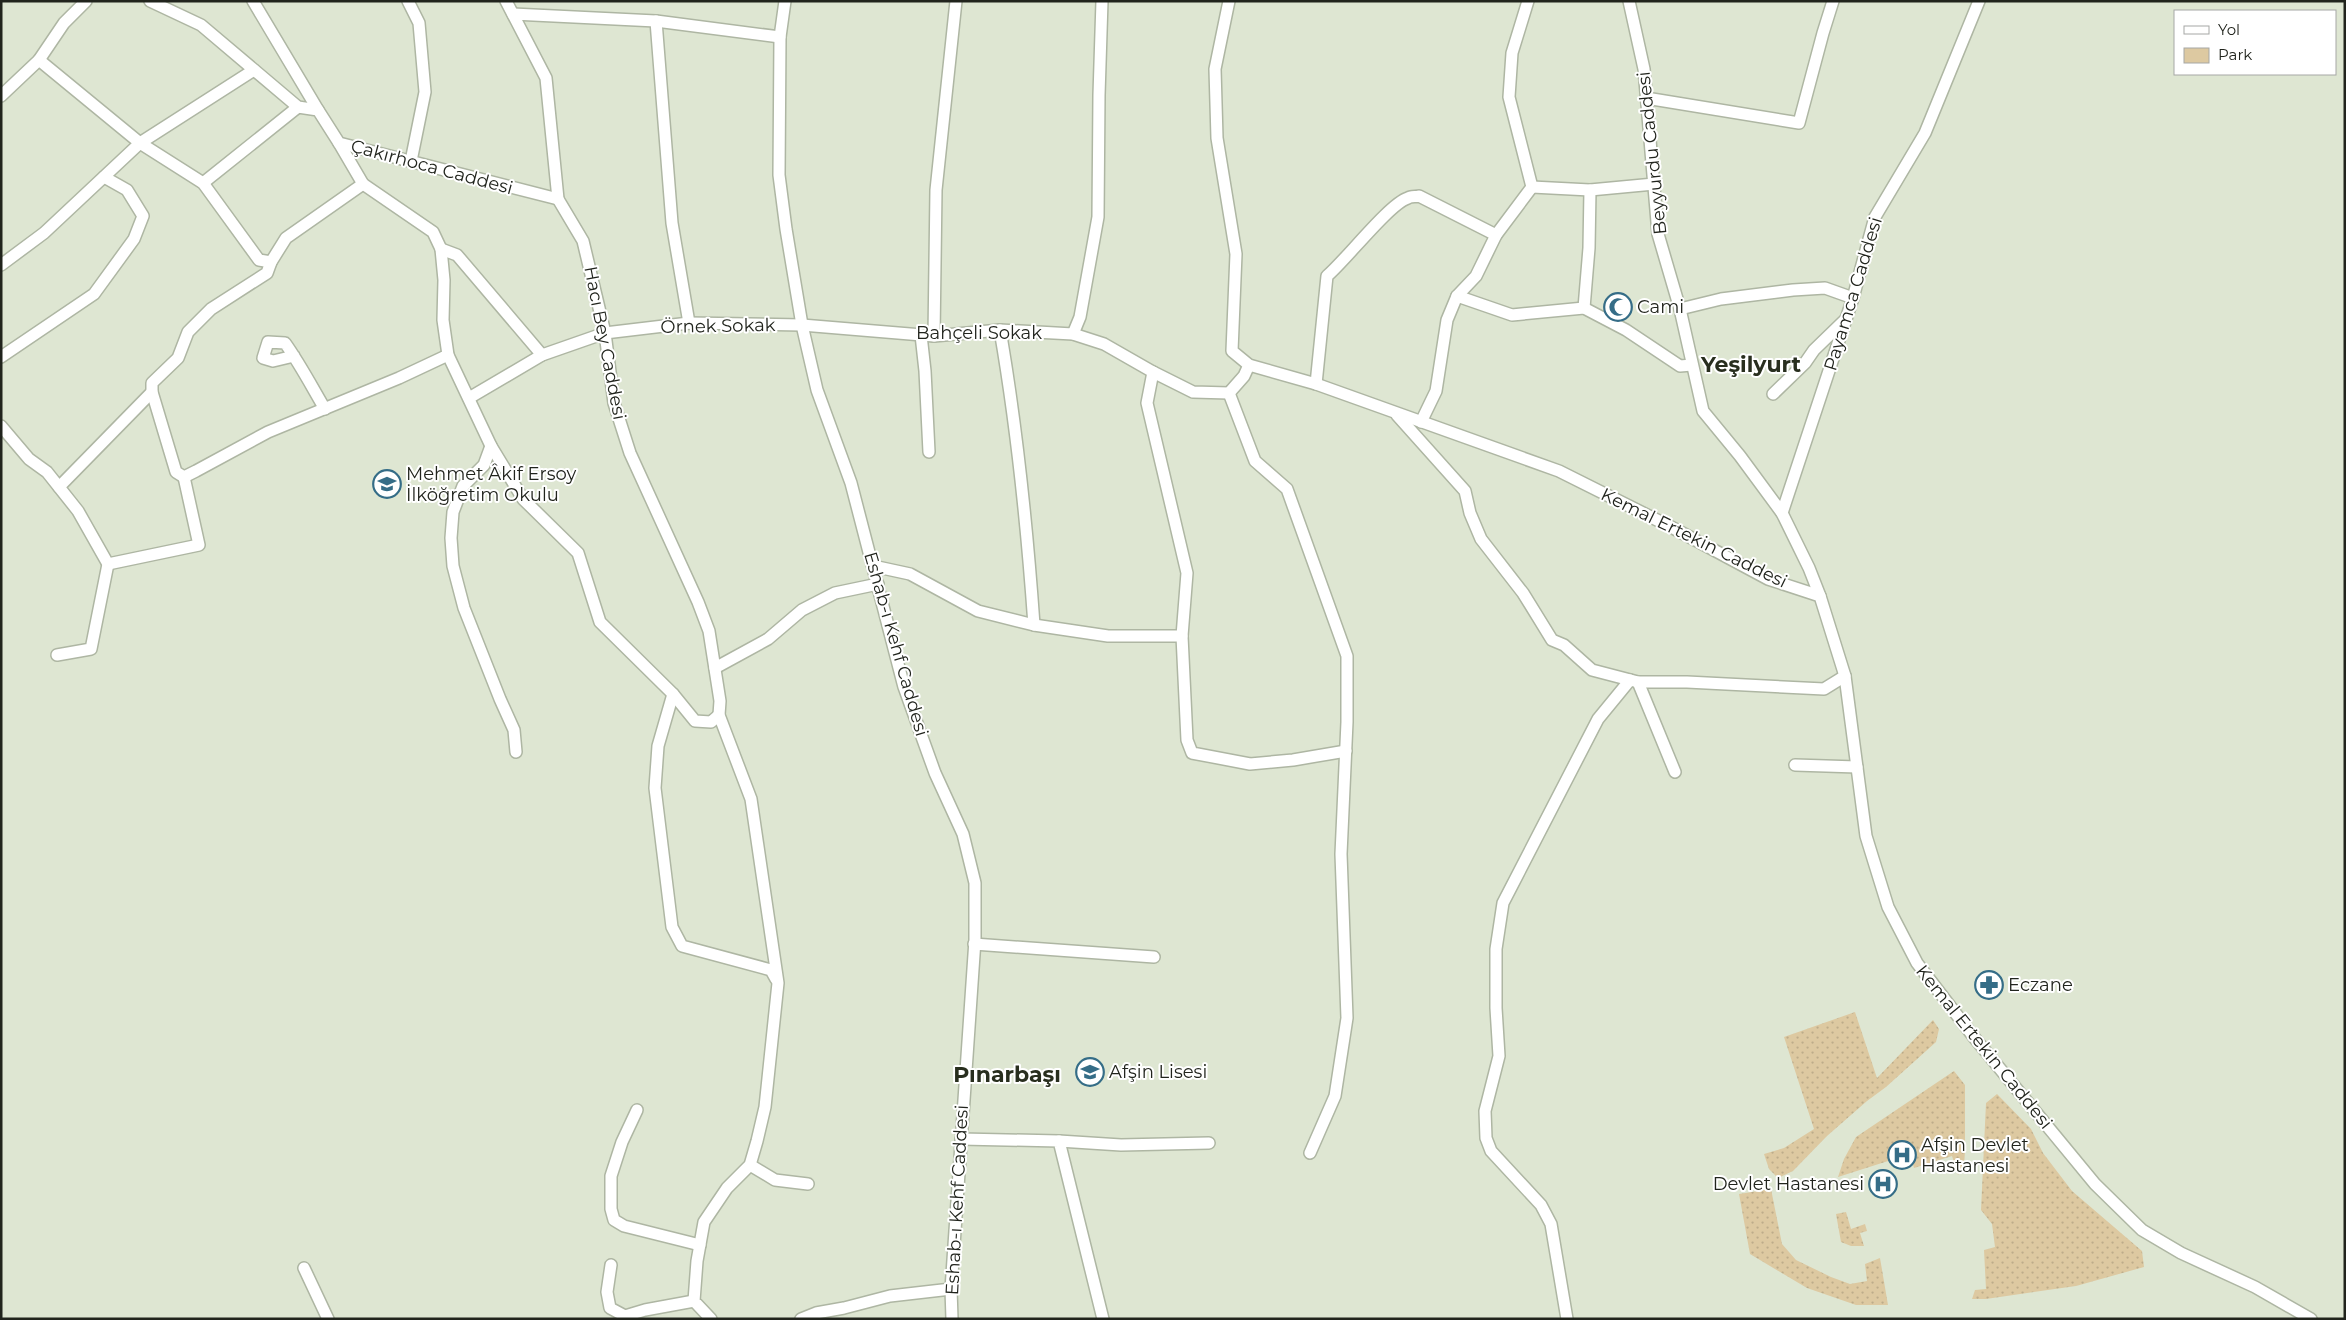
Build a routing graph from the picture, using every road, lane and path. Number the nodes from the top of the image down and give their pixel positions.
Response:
1 (86, 1) edge
2 (150, 1) edge
3 (253, 1) edge
4 (408, 1) edge
5 (506, 1) edge
6 (785, 1) edge
7 (956, 1) edge
8 (1102, 1) edge
9 (1229, 1) edge
10 (1528, 1) edge
11 (1629, 1) edge
12 (1833, 1) edge
13 (1979, 1) edge
14 (513, 14) junction
15 (656, 21) junction
16 (780, 37) junction
17 (39, 60) junction
18 (254, 70) junction
19 (1, 96) edge
20 (1646, 98) junction
21 (298, 107) junction
22 (318, 110) junction
23 (339, 142) junction
24 (140, 143) junction
25 (411, 161) junction
26 (104, 177) junction
27 (203, 183) junction
28 (363, 184) junction
29 (1654, 184) junction
30 (1532, 187) junction
31 (1590, 190) junction
32 (558, 199) junction
33 (1496, 235) junction
34 (442, 249) junction
35 (271, 262) junction
36 (1, 265) edge
37 (1457, 296) junction
38 (1854, 298) junction
39 (1584, 308) junction
40 (1680, 309) junction
41 (1847, 318) junction
42 (689, 323) junction
43 (802, 325) junction
44 (1000, 330) junction
45 (605, 333) junction
46 (1073, 334) junction
47 (921, 335) junction
48 (934, 336) junction
49 (448, 355) junction
50 (542, 355) junction
51 (294, 356) junction
52 (1, 357) edge
53 (1249, 365) junction
54 (1692, 365) junction
55 (1153, 372) junction
56 (1316, 384) junction
57 (152, 392) junction
58 (1229, 393) junction
59 (1773, 394) dead end
60 (469, 398) junction
61 (325, 409) junction
62 (1395, 414) junction
63 (1421, 422) junction
64 (1, 426) edge
65 (491, 446) junction
66 (929, 452) dead end
67 (184, 476) junction
68 (59, 487) junction
69 (1782, 513) junction
70 (108, 564) junction
71 (873, 566) junction
72 (878, 584) junction
73 (1820, 596) junction
74 (1034, 625) junction
75 (1182, 636) junction
76 (56, 654) dead end
77 (715, 668) junction
78 (1845, 676) junction
79 (1634, 681) junction
80 (673, 694) junction
81 (719, 715) junction
82 (1346, 751) junction
83 (516, 752) dead end
84 (1795, 765) dead end
85 (1857, 767) junction
86 (1675, 772) dead end
87 (974, 944) junction
88 (1154, 957) dead end
89 (778, 983) junction
90 (638, 1110) dead end
91 (961, 1139) junction
92 (1059, 1141) junction
93 (1209, 1143) dead end
94 (1310, 1153) dead end
95 (750, 1165) junction
96 (808, 1184) dead end
97 (700, 1245) junction
98 (611, 1265) dead end
99 (304, 1268) dead end
100 (952, 1289) junction
101 (694, 1302) junction
102 (843, 1314) edge
103 (328, 1319) edge
104 (711, 1319) edge
105 (801, 1319) edge
106 (952, 1319) edge
107 (1102, 1319) edge
108 (1567, 1319) edge
109 (2311, 1319) edge

1 - 17 street
2 - 18 street
3 - 22 street, Çakırhoca Caddesi
4 - 25 street
5 - 14 street, Hacı Bey Caddesi
6 - 16 street, Eshab-ı Kehf Caddesi
7 - 48 street
8 - 46 street
9 - 53 street, Kemal Ertekin Caddesi
10 - 30 street
11 - 20 street, Beyyurdu Caddesi
12 - 20 street
13 - 38 street, Payamca Caddesi
14 - 15 street
14 - 32 street, Hacı Bey Caddesi
15 - 16 street
15 - 42 street
16 - 43 street, Eshab-ı Kehf Caddesi
17 - 19 street
17 - 24 street
18 - 21 street
18 - 24 street
20 - 29 street, Beyyurdu Caddesi
21 - 22 street
21 - 27 street
22 - 23 street, Çakırhoca Caddesi
23 - 25 street, Çakırhoca Caddesi
23 - 28 street
24 - 26 street
24 - 27 street
25 - 32 street, Çakırhoca Caddesi
26 - 36 street
26 - 52 street
27 - 35 street
28 - 34 street
28 - 35 street
29 - 31 street
29 - 40 street, Beyyurdu Caddesi
30 - 31 street
30 - 33 street
31 - 39 street
32 - 45 street, Hacı Bey Caddesi
33 - 37 street
33 - 56 street
34 - 49 street
34 - 50 street
35 - 57 street
37 - 39 street
37 - 63 street
38 - 40 street
38 - 41 street, Payamca Caddesi
39 - 54 street
40 - 54 street, Beyyurdu Caddesi
41 - 59 street
41 - 69 street, Payamca Caddesi
42 - 43 street, Örnek Sokak
42 - 45 street, Örnek Sokak
43 - 47 street, Bahçeli Sokak
43 - 71 street, Eshab-ı Kehf Caddesi
44 - 46 street, Bahçeli Sokak
44 - 48 street, Bahçeli Sokak
44 - 74 street
45 - 50 street, Örnek Sokak
45 - 77 street, Hacı Bey Caddesi
46 - 55 street, Bahçeli Sokak
47 - 48 street, Bahçeli Sokak
47 - 66 street
49 - 60 street
49 - 61 street
50 - 60 street, Örnek Sokak
51 - 51 street
51 - 61 street
53 - 56 street, Kemal Ertekin Caddesi
53 - 58 street
54 - 69 street, Beyyurdu Caddesi
55 - 58 street, Bahçeli Sokak
55 - 75 street
56 - 62 street, Kemal Ertekin Caddesi
57 - 67 street
57 - 68 street
58 - 82 street
60 - 65 street
61 - 67 street
62 - 63 street, Kemal Ertekin Caddesi
62 - 79 street
63 - 73 street, Kemal Ertekin Caddesi
64 - 68 street
65 - 80 street
65 - 83 street
67 - 70 street
68 - 70 street
69 - 73 street, Beyyurdu Caddesi
70 - 76 street
71 - 72 street, Eshab-ı Kehf Caddesi
71 - 74 street
72 - 77 street
72 - 87 street, Eshab-ı Kehf Caddesi
73 - 78 street, Kemal Ertekin Caddesi
74 - 75 street
75 - 82 street
77 - 81 street, Hacı Bey Caddesi
78 - 79 street
78 - 85 street, Kemal Ertekin Caddesi
79 - 86 street
79 - 108 street
80 - 81 street
80 - 89 street
81 - 89 street, Hacı Bey Caddesi
82 - 94 street
84 - 85 street
85 - 109 street, Kemal Ertekin Caddesi
87 - 88 street
87 - 91 street, Eshab-ı Kehf Caddesi
89 - 95 street, Hacı Bey Caddesi
90 - 97 street
91 - 92 street
91 - 100 street, Eshab-ı Kehf Caddesi
92 - 93 street
92 - 107 street
95 - 96 street
95 - 97 street
97 - 101 street
98 - 101 street
99 - 103 street
100 - 102 street
100 - 106 street, Eshab-ı Kehf Caddesi
101 - 104 street
102 - 105 street

